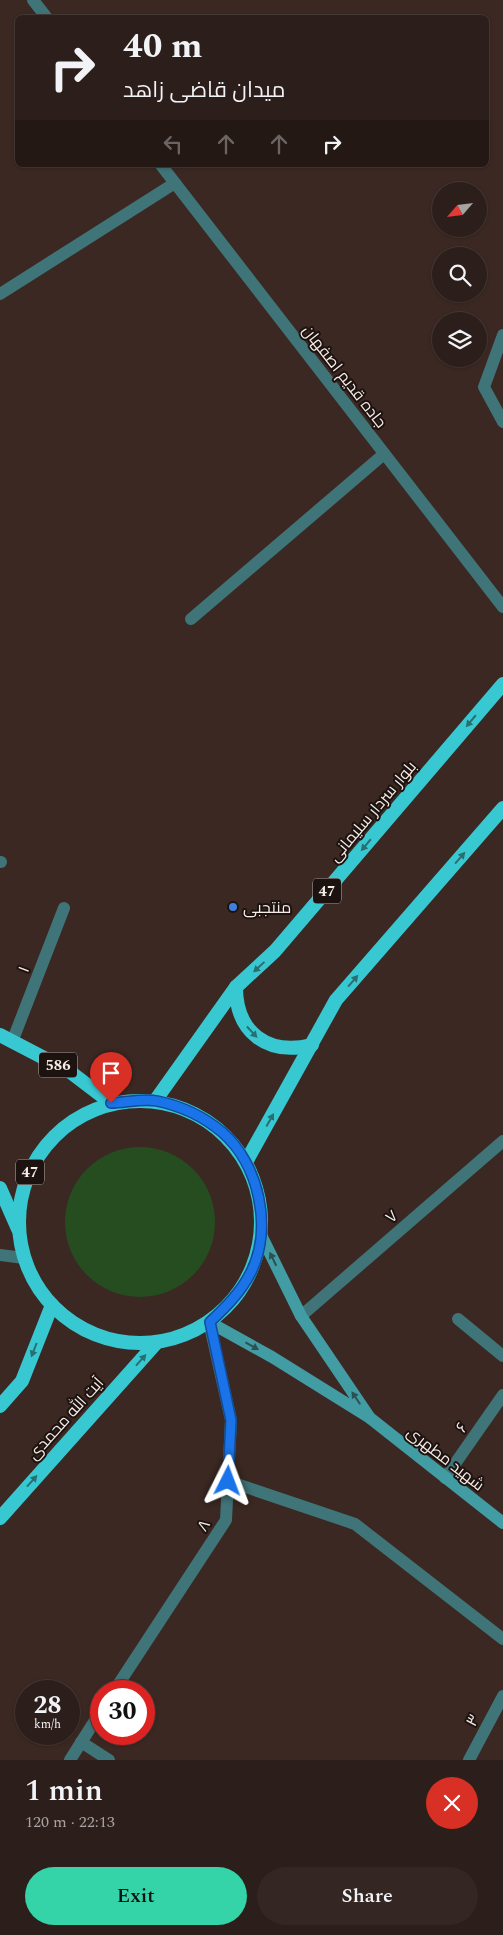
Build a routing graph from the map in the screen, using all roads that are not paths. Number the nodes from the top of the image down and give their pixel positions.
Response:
1 (33, 0) edge
2 (45, 15) edge
3 (163, 167) edge
4 (174, 182) junction
5 (0, 294) edge
6 (503, 335) edge
7 (503, 422) edge
8 (384, 454) junction
9 (503, 607) edge
10 (191, 619) dead end
11 (503, 684) edge
12 (503, 808) edge
13 (64, 908) dead end
14 (236, 987) junction
15 (6, 1038) edge
16 (312, 1045) junction
17 (155, 1100) junction
18 (111, 1103) junction
19 (503, 1141) edge
20 (246, 1162) junction
21 (0, 1188) edge
22 (19, 1230) junction
23 (261, 1235) junction
24 (0, 1256) edge
25 (24, 1258) junction
26 (52, 1305) junction
27 (301, 1316) junction
28 (458, 1318) dead end
29 (210, 1322) junction
30 (157, 1342) junction
31 (503, 1356) edge
32 (503, 1395) edge
33 (0, 1406) edge
34 (370, 1418) junction
35 (445, 1478) junction
36 (228, 1481) junction
37 (0, 1518) edge
38 (503, 1523) edge
39 (503, 1639) edge
40 (121, 1680) edge
41 (503, 1696) edge
42 (90, 1728) edge
43 (81, 1742) junction
44 (70, 1760) edge
45 (109, 1760) edge
46 (469, 1760) edge

1 - 2 street
3 - 4 street, جاده قدیم اصفهان
4 - 5 street
4 - 8 street, جاده قدیم اصفهان
6 - 7 street
8 - 9 street, جاده قدیم اصفهان
8 - 10 street
11 -> 14 highway, بلوار سردار سلیمانی / 47
16 -> 12 highway
13 - 15 street, ۱
14 -> 16 highway
14 - 17 highway, بلوار سردار سلیمانی / 47
15 - 18 highway, 586
20 -> 16 highway
17 - 18 highway, 47
17 - 20 highway, 47
18 - 22 highway, 47
19 - 27 street, ۷
20 - 23 highway, 47
21 - 22 highway
22 - 25 highway, 47
27 -> 23 main road
23 - 29 highway, 47
24 - 25 street
25 - 26 highway, 47
26 - 30 highway, 47
26 -> 33 highway
34 -> 27 main road
28 - 31 street
29 - 30 highway, 47
29 -> 34 main road
29 - 36 street, ۸
37 -> 30 highway, آیت الله محمدی
32 - 35 street, ۶
34 - 35 main road, شهید مطهری
35 - 38 main road, شهید مطهری
36 - 39 street
36 - 40 street, ۸
41 - 46 street, ۳
42 - 43 street
43 - 44 street
43 - 45 street

